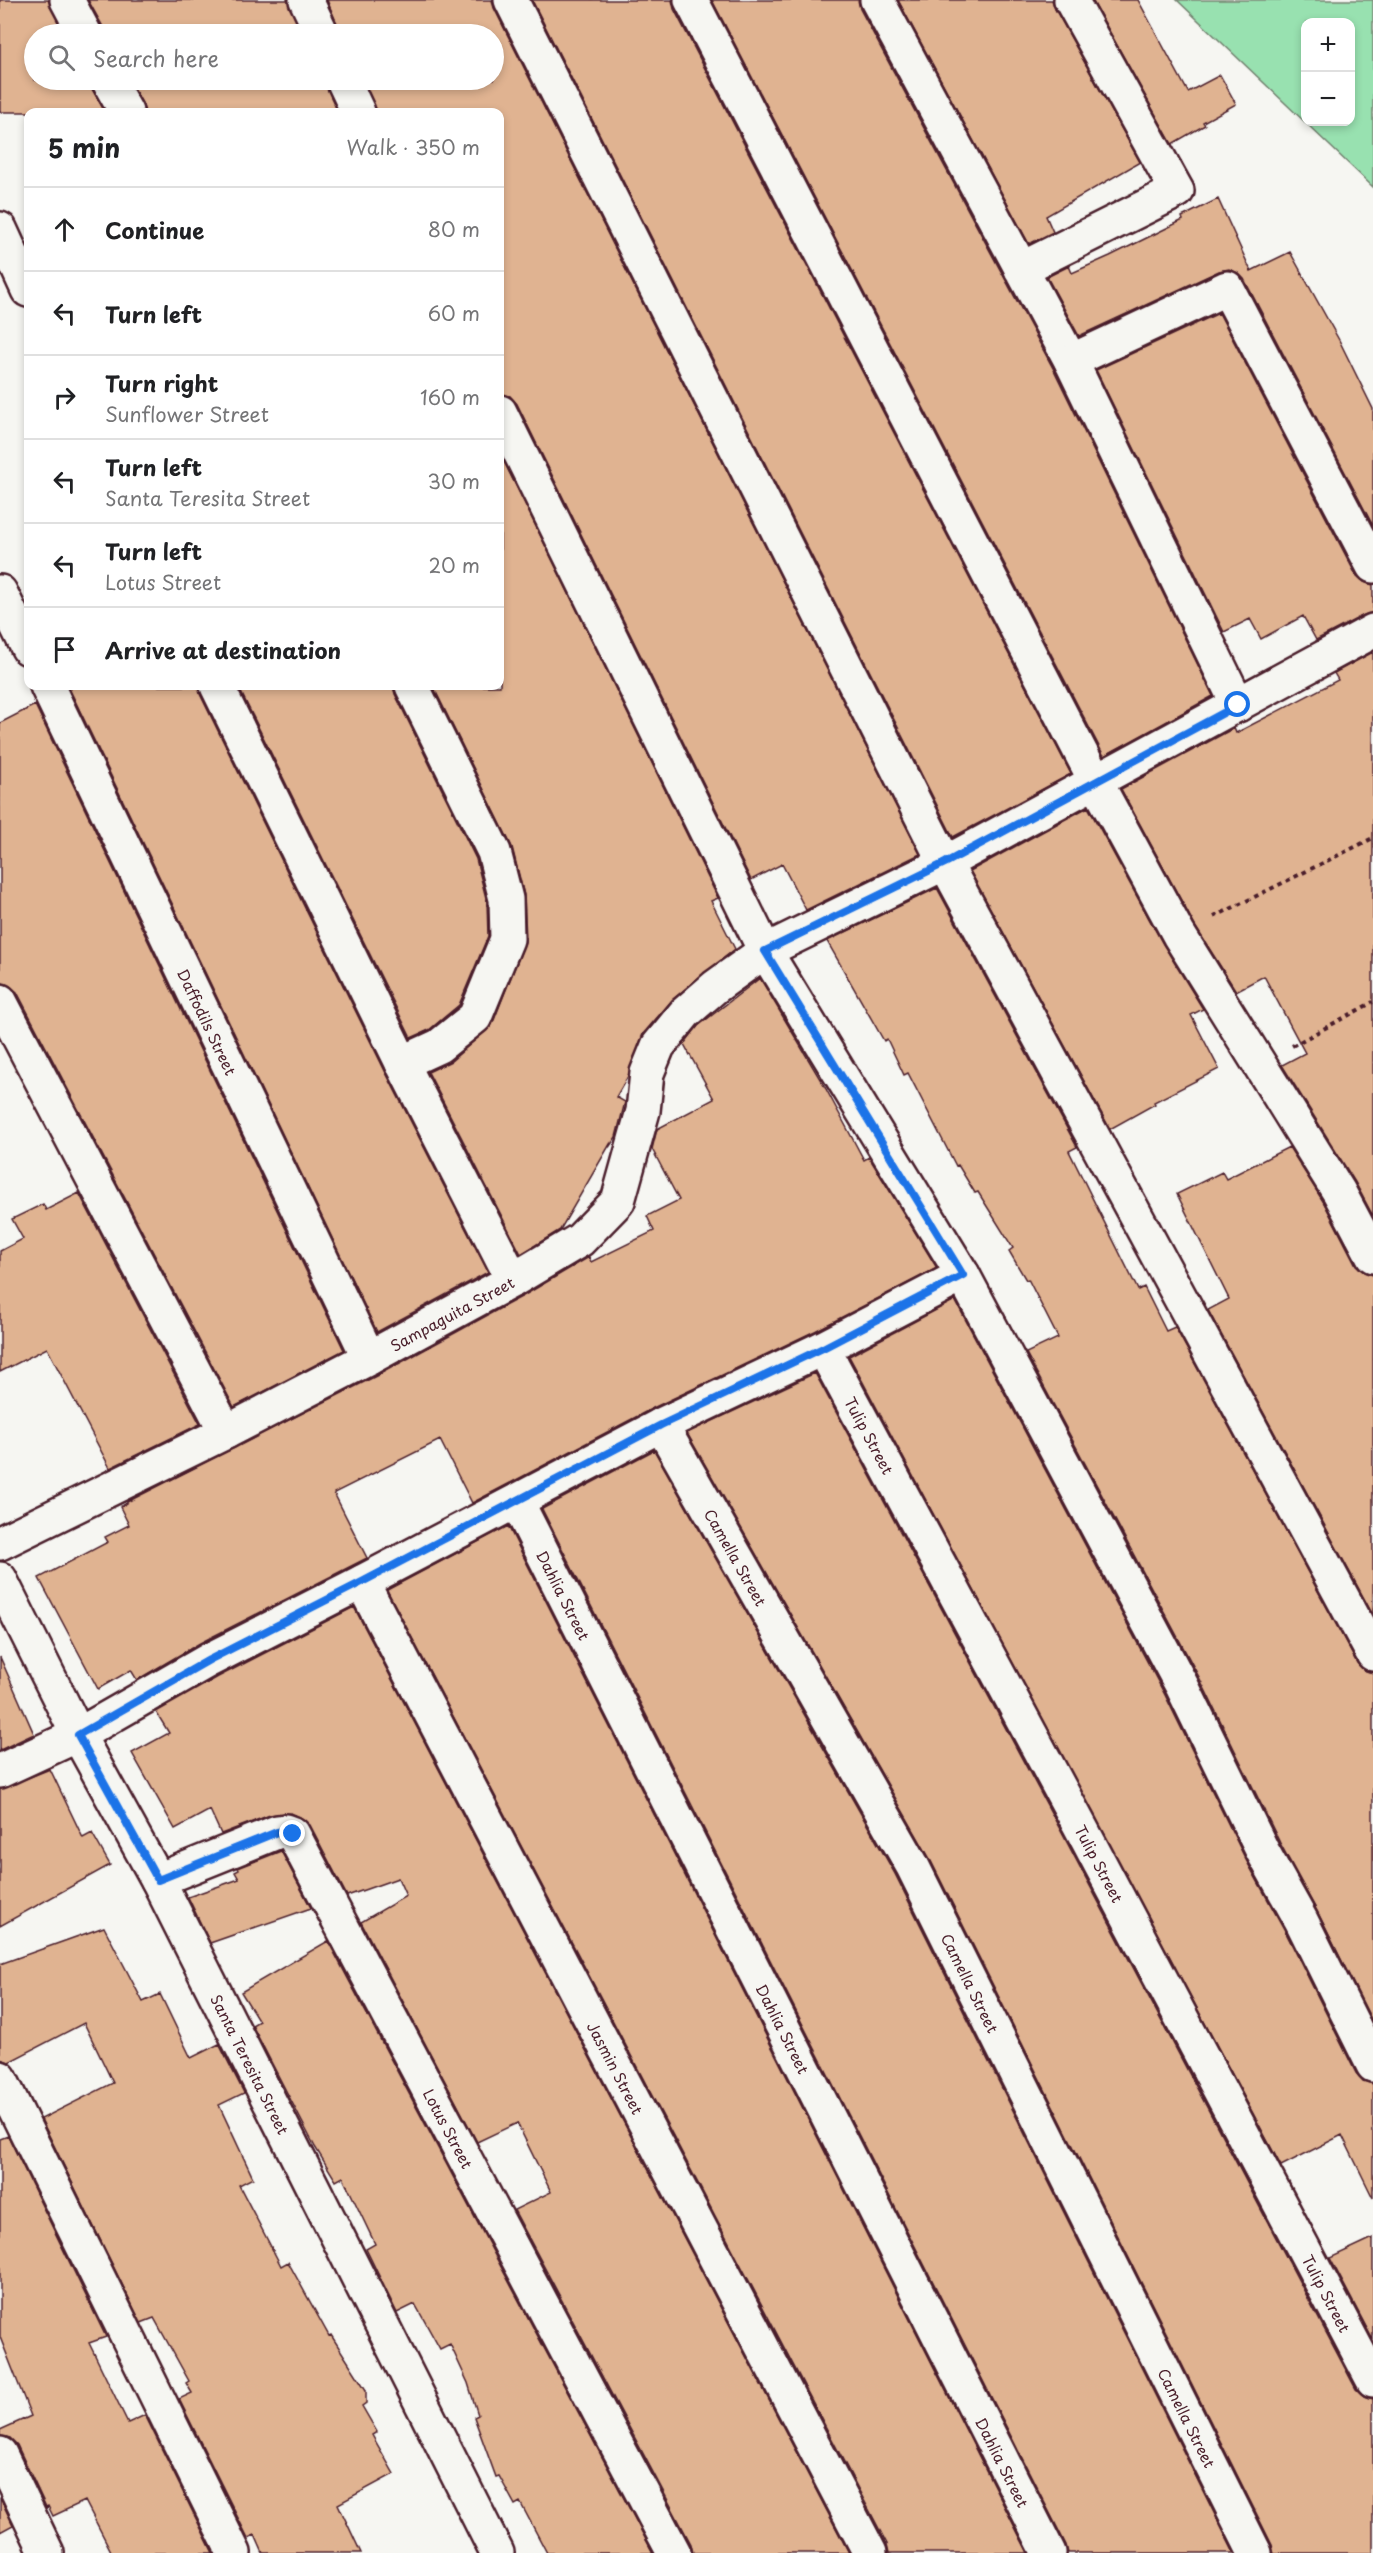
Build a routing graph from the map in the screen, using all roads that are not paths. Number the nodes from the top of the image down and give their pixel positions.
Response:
1 (67, 0) edge
2 (306, 0) edge
3 (511, 0) edge
4 (691, 0) edge
5 (877, 0) edge
6 (1071, 0) edge
7 (80, 24) edge
8 (317, 24) edge
9 (114, 90) edge
10 (348, 90) edge
11 (124, 108) edge
12 (356, 108) edge
13 (0, 229) edge
14 (1021, 269) junction
15 (24, 281) edge
16 (1071, 361) junction
17 (504, 420) edge
18 (1373, 566) edge
19 (0, 592) edge
20 (1373, 631) edge
21 (24, 640) edge
22 (49, 690) edge
23 (219, 690) edge
24 (414, 690) edge
25 (1238, 705) junction
26 (1096, 782) junction
27 (945, 863) junction
28 (765, 951) junction
29 (0, 1002) edge
30 (402, 1063) junction
31 (1373, 1256) edge
32 (963, 1275) junction
33 (513, 1280) junction
34 (823, 1348) junction
35 (369, 1358) junction
36 (661, 1425) junction
37 (226, 1432) junction
38 (517, 1502) junction
39 (0, 1543) edge
40 (0, 1579) edge
41 (362, 1582) junction
42 (1373, 1654) edge
43 (78, 1735) junction
44 (0, 1771) edge
45 (158, 1880) junction
46 (1373, 2066) edge
47 (0, 2078) edge
48 (1373, 2380) edge
49 (0, 2454) edge
50 (47, 2553) edge
51 (234, 2553) edge
52 (497, 2553) edge
53 (674, 2553) edge
54 (870, 2553) edge
55 (1049, 2553) edge
56 (1255, 2553) edge

1 - 7 street
2 - 8 street
3 - 27 street
4 - 26 street
5 - 14 street
6 - 14 street
9 - 11 street
10 - 12 street
13 - 15 street
14 - 16 street
16 - 18 street
16 - 25 street
17 - 28 street
19 - 21 street
20 - 25 street, Sampaguita Street
22 - 35 street, Daffodils Street
23 - 30 street
24 - 30 street
25 - 26 street, Sampaguita Street
26 - 27 street, Sampaguita Street
26 - 31 street
27 - 28 street, Sampaguita Street
27 - 42 street
28 - 32 street
28 - 33 street, Sampaguita Street
29 - 37 street
30 - 33 street
32 - 34 street
32 - 46 street
33 - 35 street, Sampaguita Street
34 - 36 street
34 - 48 street, Tulip Street
35 - 37 street, Sampaguita Street
36 - 38 street
36 - 56 street, Camella Street
37 - 39 street, Sampaguita Street
38 - 41 street
38 - 55 street, Dahlia Street
40 - 43 street, Santa Teresita Street
41 - 43 street
41 - 54 street, Jasmin Street
43 - 44 street
43 - 45 street, Santa Teresita Street
45 - 52 street, Santa Teresita Street
45 - 53 street, Lotus Street
47 - 51 street
49 - 50 street

